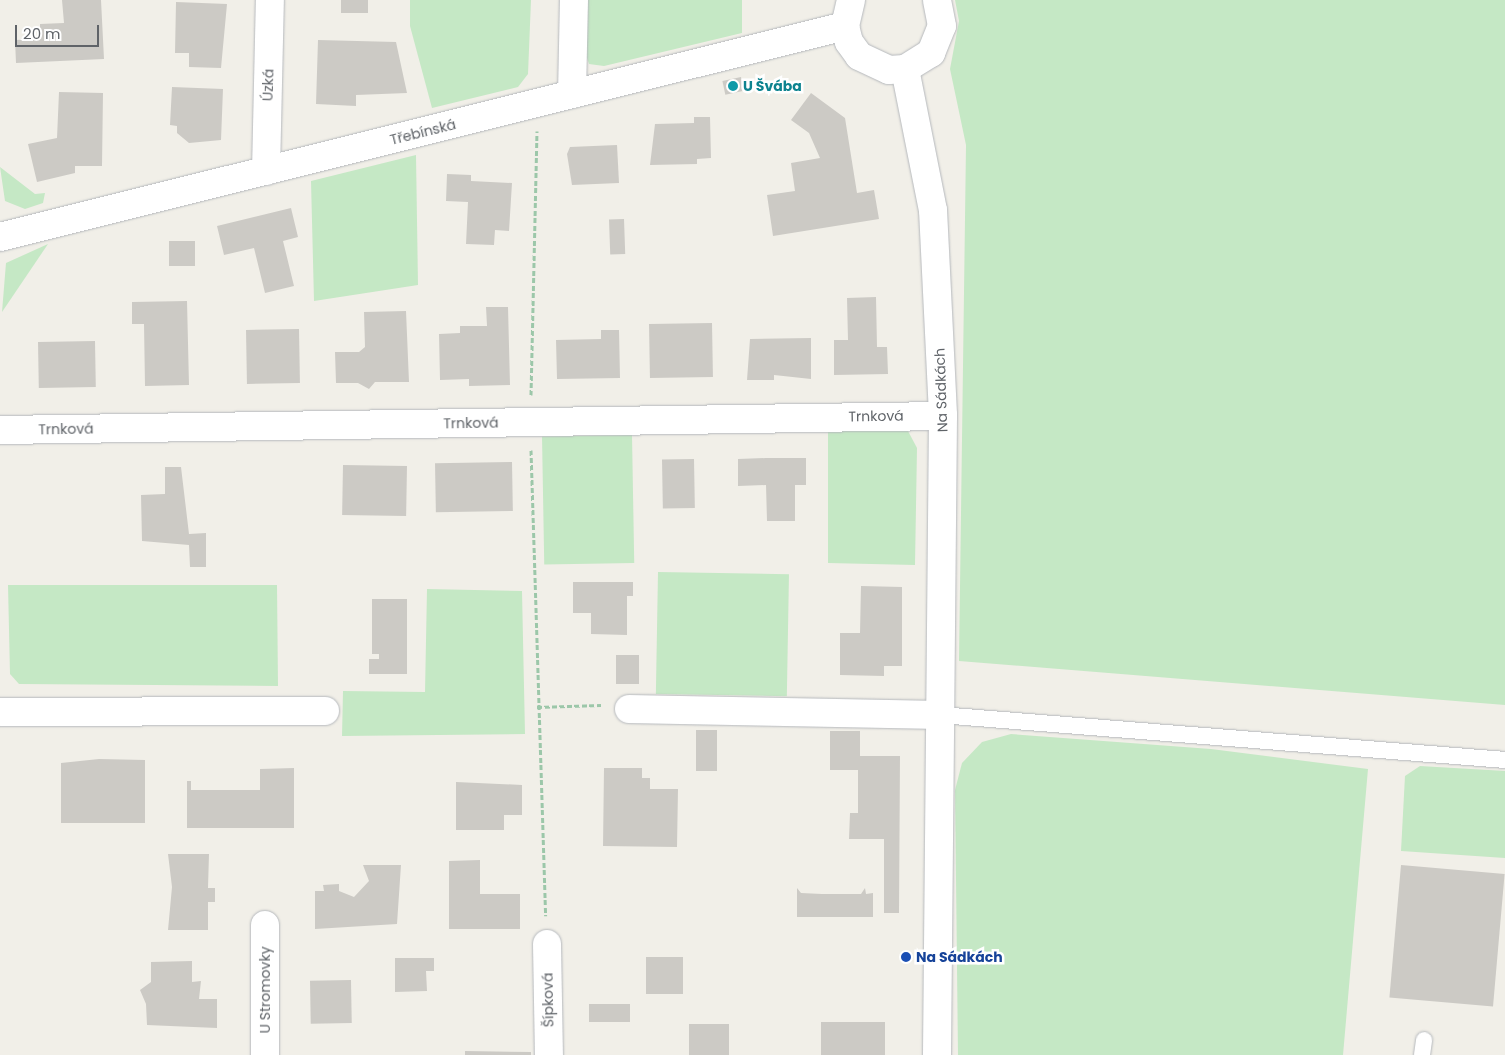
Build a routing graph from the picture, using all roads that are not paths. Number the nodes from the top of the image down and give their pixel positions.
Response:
1 (270, 0) edge
2 (574, 0) edge
3 (937, 0) edge
4 (848, 13) edge
5 (905, 69) junction
6 (572, 94) junction
7 (266, 171) junction
8 (0, 237) edge
9 (943, 416) junction
10 (0, 430) edge
11 (617, 707) road end
12 (0, 712) edge
13 (325, 712) dead end
14 (940, 715) junction
15 (1505, 760) edge
16 (266, 925) dead end
17 (547, 944) road end
18 (265, 1055) edge
19 (549, 1055) edge
20 (937, 1055) edge

1 - 7 street, Úzká
2 - 6 street
3 - 5 street
4 - 5 street
4 - 6 street, Třebínská
5 - 9 street, Na Sádkách
6 - 7 street, Třebínská
7 - 8 street, Třebínská
9 - 10 street, Trnková
9 - 14 street, Na Sádkách
11 - 14 street
12 - 13 street
14 - 15 lane
14 - 20 street, Na Sádkách
16 - 18 street, U Stromovky
17 - 19 street, Šípková

